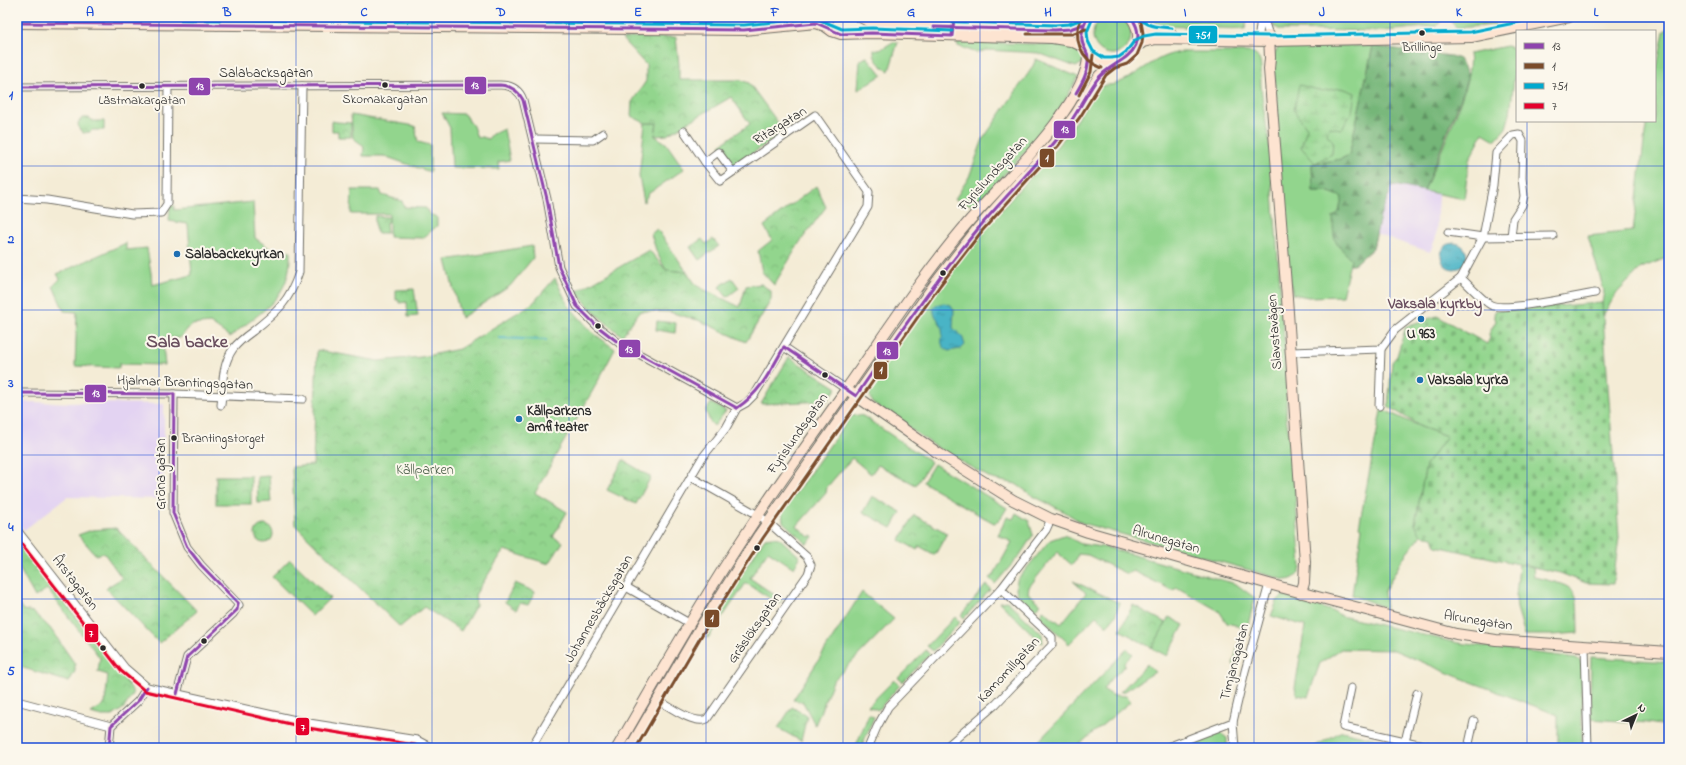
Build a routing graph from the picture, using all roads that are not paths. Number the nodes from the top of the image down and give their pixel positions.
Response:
1 (676, 17) edge
2 (784, 17) edge
3 (826, 17) edge
4 (857, 17) edge
5 (860, 17) edge
6 (1262, 17) edge
7 (1569, 17) edge
8 (217, 21) edge
9 (1086, 21) edge
10 (1134, 21) edge
11 (414, 22) edge
12 (17, 23) edge
13 (832, 31) junction
14 (846, 34) junction
15 (1264, 38) junction
16 (1136, 47) junction
17 (1086, 50) junction
18 (1113, 63) junction
19 (302, 86) junction
20 (17, 87) edge
21 (168, 87) junction
22 (684, 131) dead end
23 (603, 133) dead end
24 (534, 139) junction
25 (705, 162) junction
26 (733, 172) junction
27 (17, 198) edge
28 (869, 202) joint
29 (1448, 232) dead end
30 (1553, 236) dead end
31 (1483, 237) junction
32 (1511, 237) junction
33 (1461, 278) junction
34 (1595, 293) dead end
35 (784, 347) junction
36 (1381, 349) junction
37 (1291, 352) junction
38 (846, 389) junction
39 (17, 393) edge
40 (174, 394) junction
41 (856, 396) junction
42 (222, 397) junction
43 (303, 399) dead end
44 (221, 405) dead end
45 (1379, 406) dead end
46 (737, 408) junction
47 (691, 477) junction
48 (758, 515) junction
49 (1051, 519) junction
50 (768, 522) junction
51 (17, 530) edge
52 (1269, 584) junction
53 (626, 587) junction
54 (1001, 589) junction
55 (1302, 592) junction
56 (689, 623) junction
57 (1585, 646) junction
58 (1669, 652) edge
59 (147, 687) junction
60 (1351, 688) dead end
61 (1417, 693) dead end
62 (177, 694) junction
63 (658, 700) junction
64 (17, 701) edge
65 (1474, 720) dead end
66 (1233, 722) junction
67 (111, 726) junction
68 (1405, 741) junction
69 (109, 748) edge
70 (432, 748) edge
71 (531, 748) edge
72 (617, 748) edge
73 (630, 748) edge
74 (868, 748) edge
75 (945, 748) edge
76 (1165, 748) edge
77 (1234, 748) edge
78 (1436, 748) edge
79 (1468, 748) edge
80 (1588, 748) edge

1 - 2 main road
3 - 13 main road
4 - 14 main road
5 - 9 main road
6 - 15 street
7 - 15 main road
8 - 11 main road
8 - 12 main road
9 - 17 main road, Fyrislundsgatan
10 - 15 main road
10 - 16 main road
11 - 13 main road
13 - 14 main road
14 - 17 main road
15 - 16 main road
15 - 37 main road, Slavstavägen
16 - 18 main road, Fyrislundsgatan
17 - 18 main road
17 - 38 main road, Fyrislundsgatan
18 - 41 main road, Fyrislundsgatan
19 - 21 street, Salabacksgatan
19 - 24 street, Salabacksgatan
19 - 42 street
20 - 21 street, Salabacksgatan
21 - 27 street
22 - 25 street, Ritargatan
23 - 24 street
24 - 46 street
25 - 26 street, Ritargatan
25 - 26 street
26 - 28 street, Ritargatan
28 - 35 street, Johannesbäcksgatan
29 - 31 street
30 - 32 street
31 - 32 street
31 - 32 street
31 - 33 street
33 - 34 street
33 - 36 street
35 - 38 street, Alrunegatan
35 - 46 street, Johannesbäcksgatan
36 - 37 street
36 - 45 street
37 - 55 main road, Slavstavägen
38 - 41 main road, Alrunegatan
38 - 48 main road, Fyrislundsgatan
39 - 40 street, Hjalmar Brantingsgatan
40 - 42 street, Hjalmar Brantingsgatan
40 - 62 street, Gröna gatan
41 - 49 main road, Alrunegatan
41 - 50 main road, Fyrislundsgatan
42 - 43 street, Hjalmar Brantingsgatan
42 - 44 street
46 - 47 street, Johannesbäcksgatan
47 - 48 street, Gräslöksgatan
47 - 53 street, Johannesbäcksgatan
48 - 50 street, Gräslöksgatan
48 - 56 main road, Fyrislundsgatan
49 - 52 main road, Alrunegatan
49 - 54 street
50 - 63 main road, Fyrislundsgatan
50 - 63 street, Gräslöksgatan
51 - 59 street, Årstagatan
52 - 55 main road, Alrunegatan
52 - 66 street, Timjansgatan
53 - 56 street
53 - 71 street, Johannesbäcksgatan
54 - 74 street
54 - 75 street, Kamomillgatan
55 - 57 main road, Alrunegatan
56 - 72 main road, Fyrislundsgatan
57 - 58 main road, Alrunegatan
57 - 80 street
59 - 62 street
59 - 67 street
60 - 68 street
61 - 68 street
62 - 70 street
63 - 73 main road, Fyrislundsgatan
64 - 67 street
65 - 79 street
66 - 76 street
66 - 77 street, Timjansgatan
67 - 69 street
68 - 78 street

